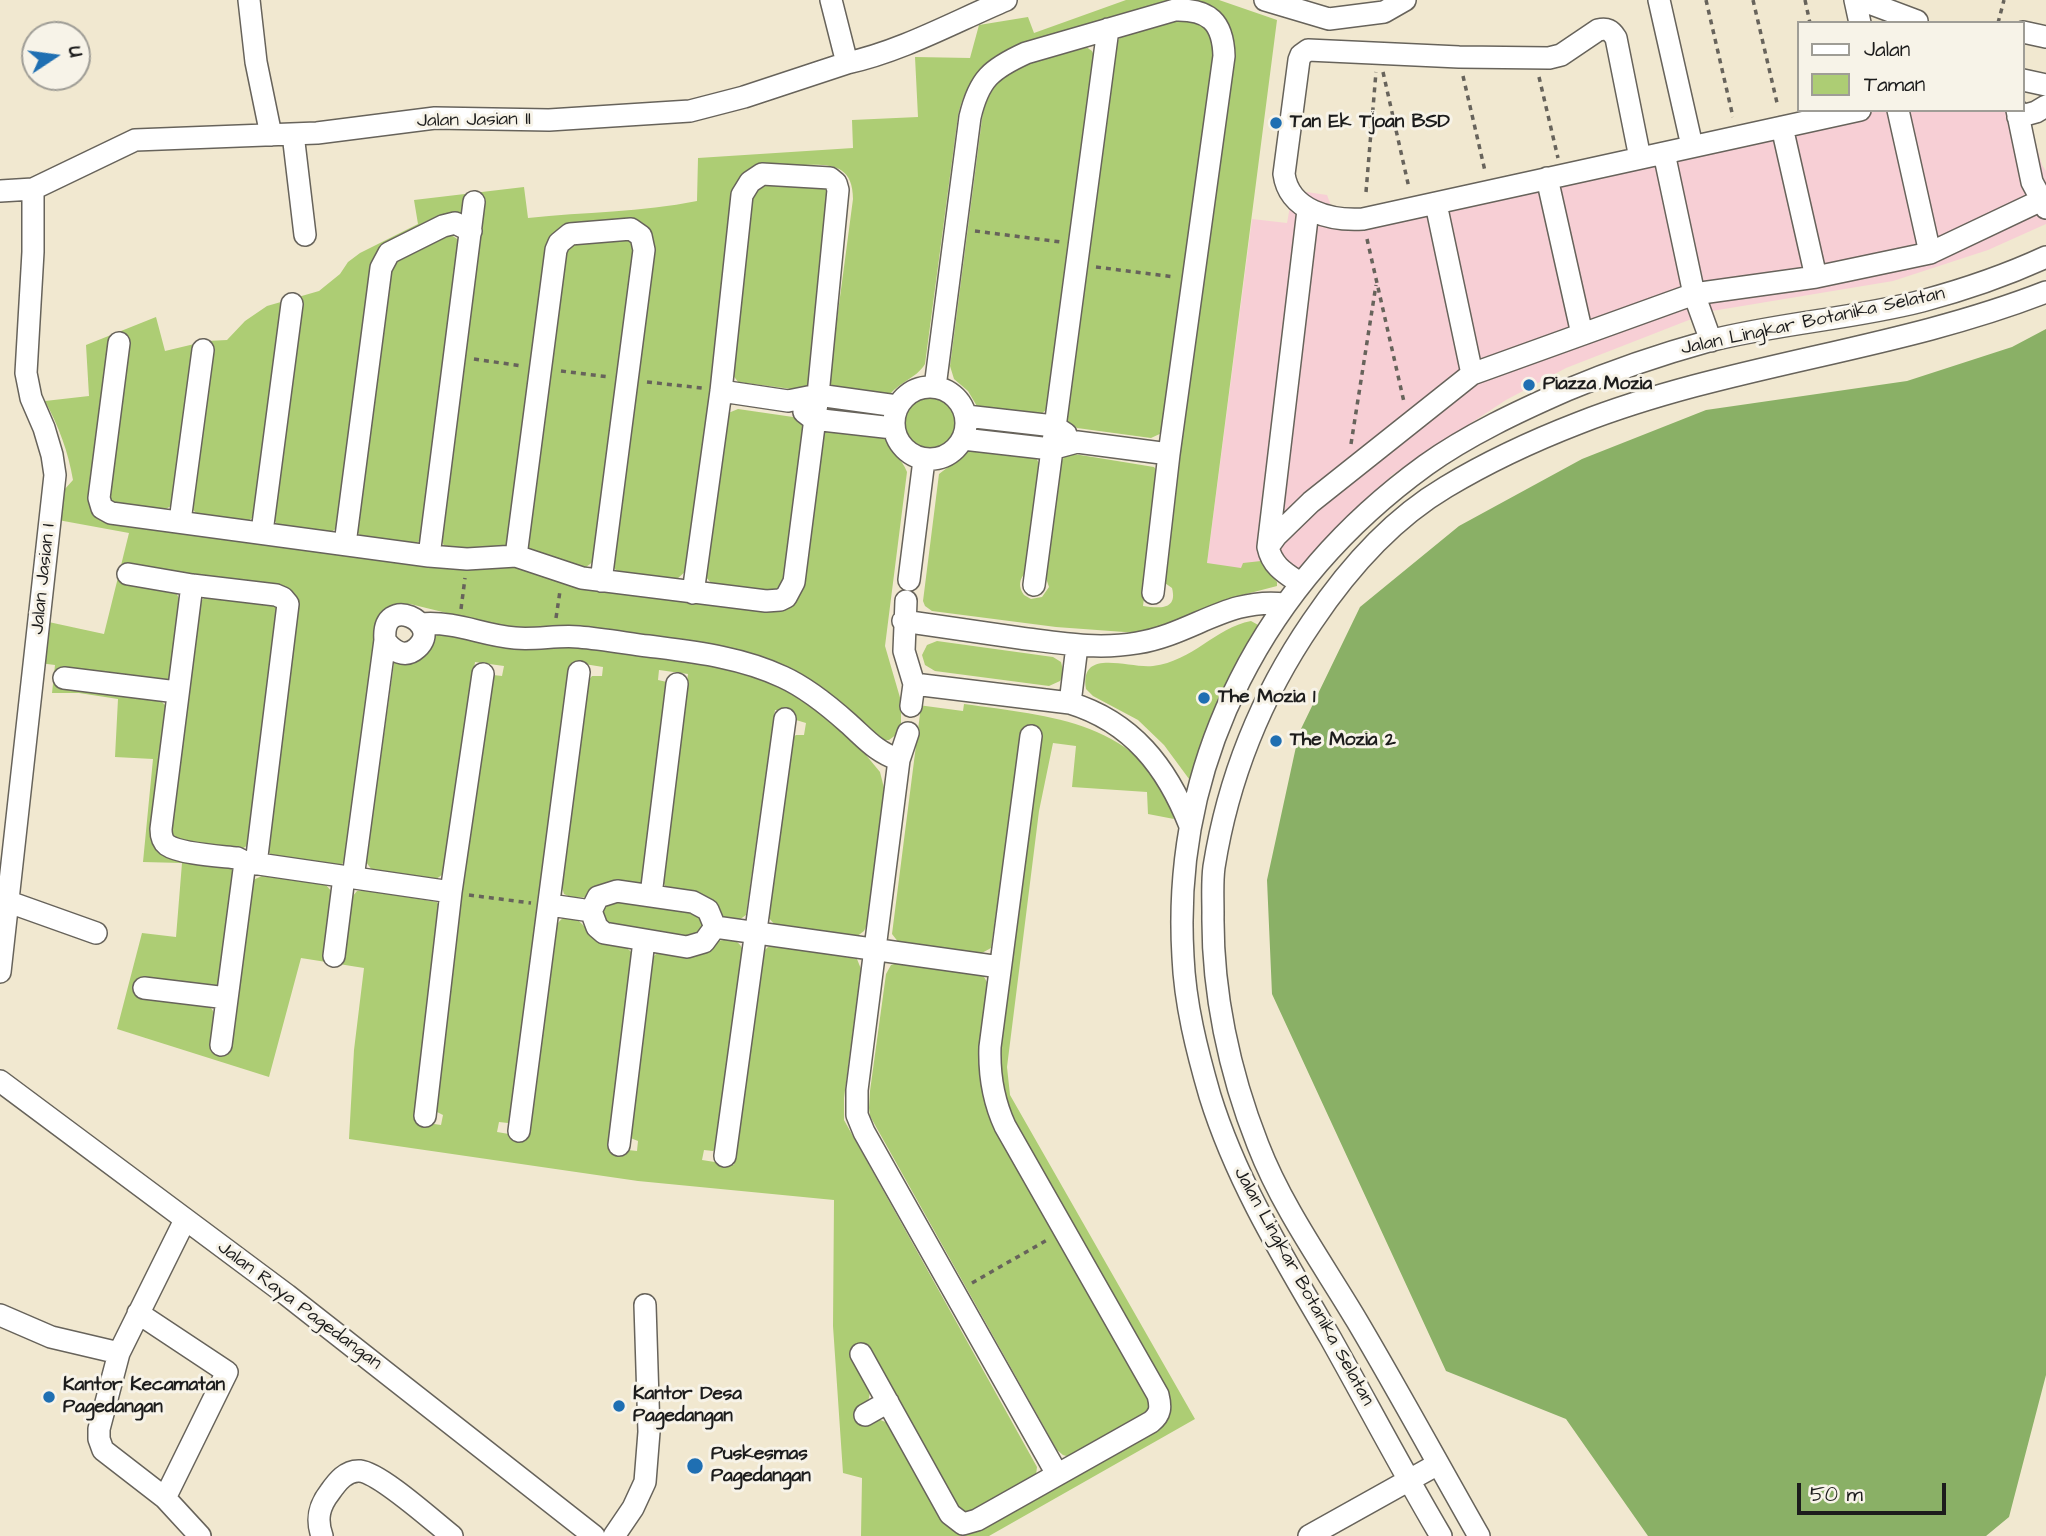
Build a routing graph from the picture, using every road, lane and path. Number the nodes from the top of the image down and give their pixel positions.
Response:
1 (249, 0) edge
2 (831, 0) edge
3 (1006, 0) edge
4 (1265, 0) edge
5 (1405, 0) edge
6 (1659, 0) edge
7 (1706, 0) edge
8 (1753, 0) edge
9 (1805, 0) edge
10 (1855, 0) edge
11 (1861, 0) edge
12 (2004, 0) edge
13 (1894, 18) edge
14 (1810, 21) edge
15 (1860, 21) edge
16 (1917, 21) dead end
17 (1999, 21) edge
18 (1108, 29) junction
19 (2025, 32) edge
20 (2046, 37) edge
21 (1378, 53) junction
22 (1459, 57) junction
23 (1534, 58) junction
24 (847, 63) junction
25 (2025, 80) edge
26 (2046, 85) edge
27 (2046, 106) edge
28 (1851, 112) edge
29 (1898, 112) edge
30 (2017, 113) edge
31 (1733, 116) dead end
32 (1782, 127) junction
33 (293, 134) junction
34 (271, 135) junction
35 (1692, 146) junction
36 (1664, 153) junction
37 (1640, 158) junction
38 (1553, 169) junction
39 (1485, 173) dead end
40 (1410, 188) dead end
41 (33, 189) junction
42 (0, 191) edge
43 (1366, 192) dead end
44 (474, 202) dead end
45 (2044, 202) edge
46 (1436, 204) junction
47 (1308, 210) junction
48 (1363, 219) junction
49 (956, 228) junction
50 (471, 231) junction
51 (306, 234) dead end
52 (1930, 253) junction
53 (1078, 254) junction
54 (2046, 257) edge
55 (1816, 277) junction
56 (1193, 279) junction
57 (1377, 283) junction
58 (2046, 292) edge
59 (1695, 294) junction
60 (292, 304) dead end
61 (1582, 334) junction
62 (1711, 341) junction
63 (119, 343) dead end
64 (203, 350) dead end
65 (454, 357) junction
66 (541, 368) junction
67 (1472, 374) junction
68 (627, 379) junction
69 (935, 387) junction
70 (721, 391) junction
71 (818, 395) junction
72 (788, 401) junction
73 (897, 406) junction
74 (966, 416) junction
75 (813, 419) junction
76 (1409, 424) junction
77 (1054, 426) junction
78 (893, 428) junction
79 (963, 439) junction
80 (1077, 442) junction
81 (1051, 449) junction
82 (1169, 454) junction
83 (924, 460) junction
84 (1431, 462) junction
85 (1347, 474) junction
86 (1446, 487) junction
87 (180, 521) junction
88 (262, 532) junction
89 (345, 544) junction
90 (1268, 547) junction
91 (429, 556) junction
92 (516, 556) junction
93 (467, 559) junction
94 (562, 572) junction
95 (128, 574) dead end
96 (601, 581) junction
97 (1300, 583) junction
98 (192, 585) junction
99 (1034, 585) dead end
100 (693, 593) junction
101 (1153, 593) dead end
102 (906, 601) junction
103 (1285, 604) junction
104 (460, 625) junction
105 (554, 637) junction
106 (1077, 646) junction
107 (579, 671) dead end
108 (484, 674) dead end
109 (64, 678) dead end
110 (677, 684) dead end
111 (914, 684) junction
112 (177, 692) junction
113 (1070, 703) junction
114 (911, 706) dead end
115 (785, 719) dead end
116 (908, 733) dead end
117 (1031, 736) dead end
118 (899, 760) junction
119 (1190, 826) junction
120 (250, 863) junction
121 (349, 877) junction
122 (451, 892) junction
123 (651, 895) junction
124 (9, 902) junction
125 (550, 905) junction
126 (591, 911) junction
127 (715, 927) junction
128 (96, 933) dead end
129 (756, 933) junction
130 (644, 941) junction
131 (875, 949) junction
132 (334, 956) dead end
133 (1000, 967) junction
134 (0, 972) edge
135 (144, 988) dead end
136 (227, 998) junction
137 (221, 1045) dead end
138 (0, 1081) edge
139 (425, 1116) dead end
140 (519, 1131) dead end
141 (619, 1145) dead end
142 (725, 1156) dead end
143 (185, 1220) junction
144 (1065, 1231) junction
145 (955, 1292) junction
146 (645, 1306) dead end
147 (138, 1313) junction
148 (0, 1315) edge
149 (119, 1353) junction
150 (861, 1354) dead end
151 (888, 1402) junction
152 (865, 1415) dead end
153 (1438, 1464) junction
154 (1057, 1474) junction
155 (1408, 1481) junction
156 (165, 1498) junction
157 (200, 1536) edge
158 (322, 1536) edge
159 (452, 1536) edge
160 (594, 1536) edge
161 (614, 1536) edge
162 (1309, 1536) edge
163 (1441, 1536) edge
164 (1479, 1536) edge

1 - 34 street
2 - 24 street
3 - 24 street, Jalan Jasian II
4 - 5 street
6 - 35 street
7 - 31 path
8 - 32 path
9 - 14 path
10 - 15 street
11 - 13 street
12 - 17 path
13 - 16 street
18 - 49 street
18 - 53 street
18 - 56 street
19 - 20 street
21 - 22 street
21 - 40 path
21 - 43 path
21 - 47 street
22 - 23 street
22 - 39 path
23 - 37 street
23 - 38 path
24 - 33 street, Jalan Jasian II
25 - 26 street
27 - 30 street
28 - 32 street
29 - 52 street
30 - 45 street
32 - 35 street
32 - 55 street
33 - 34 street, Jalan Jasian II
33 - 51 street
34 - 41 street, Jalan Jasian II
35 - 36 street
36 - 37 street
36 - 59 street
37 - 38 street
38 - 46 street
38 - 61 street
41 - 42 street, Jalan Jasian II
41 - 124 street, Jalan Jasian I
44 - 50 street
45 - 52 street
46 - 48 street
46 - 67 street
47 - 48 street
47 - 90 street
48 - 57 path
49 - 53 path
49 - 69 street
50 - 65 street
50 - 89 street
52 - 55 street
53 - 56 path
53 - 77 street
54 - 62 street, Jalan Lingkar Botanika Selatan
55 - 59 street
56 - 82 street
57 - 76 path
57 - 85 path
58 - 86 street, Jalan Lingkar Botanika Selatan
59 - 61 street
59 - 62 street
60 - 88 street
61 - 67 street
62 - 84 street, Jalan Lingkar Botanika Selatan
63 - 87 street
64 - 87 street
65 - 66 path
65 - 91 street
66 - 68 path
66 - 68 street
66 - 92 street
67 - 76 street
68 - 70 path
68 - 96 street
69 - 73 street
69 - 74 street
70 - 71 street
70 - 72 street
70 - 100 street
71 - 72 street
71 - 73 street
71 - 75 street
72 - 75 street
73 - 78 street
74 - 77 street
74 - 79 street
75 - 78 street
75 - 100 street
76 - 85 street
77 - 80 street
77 - 81 street
78 - 83 street
79 - 81 street
79 - 83 street
80 - 81 street
80 - 82 street
81 - 99 street
82 - 101 street
83 - 102 street
84 - 86 street
84 - 97 street, Jalan Lingkar Botanika Selatan
85 - 90 street
86 - 153 street, Jalan Lingkar Botanika Selatan
87 - 88 street
88 - 89 street
89 - 91 street
90 - 97 street
91 - 93 street
92 - 93 street
92 - 94 street
93 - 104 path
94 - 96 street
94 - 105 path
95 - 98 street
96 - 100 street
97 - 103 street, Jalan Lingkar Botanika Selatan
98 - 112 street
98 - 120 street
102 - 106 street
102 - 111 street
103 - 106 street
103 - 119 street, Jalan Lingkar Botanika Selatan
104 - 105 street
104 - 121 street
105 - 118 street
106 - 113 street
107 - 125 street
108 - 122 street
109 - 112 street
110 - 123 street
111 - 113 street
111 - 114 street
112 - 120 street
113 - 119 street
115 - 129 street
116 - 118 street
117 - 133 street
118 - 131 street
119 - 155 street, Jalan Lingkar Botanika Selatan
120 - 121 street
120 - 136 street
121 - 122 street
121 - 132 street
122 - 125 path
122 - 139 street
123 - 126 street
123 - 127 street
124 - 128 street
124 - 134 street, Jalan Jasian I
125 - 126 street
125 - 140 street
126 - 130 street
127 - 129 street
127 - 130 street
129 - 131 street
129 - 142 street
130 - 141 street
131 - 133 street
131 - 145 street
133 - 144 street
135 - 136 street
136 - 137 street
138 - 143 street, Jalan Raya Pagedangan
143 - 147 street
143 - 160 street, Jalan Raya Pagedangan
144 - 145 path
144 - 154 street
145 - 154 street
146 - 161 street
147 - 149 street
147 - 156 street
148 - 149 street
149 - 156 street
150 - 151 street
151 - 152 street
151 - 154 street
153 - 155 street
153 - 164 street, Jalan Lingkar Botanika Selatan
155 - 162 street
155 - 163 street, Jalan Lingkar Botanika Selatan
156 - 157 street
158 - 159 street

